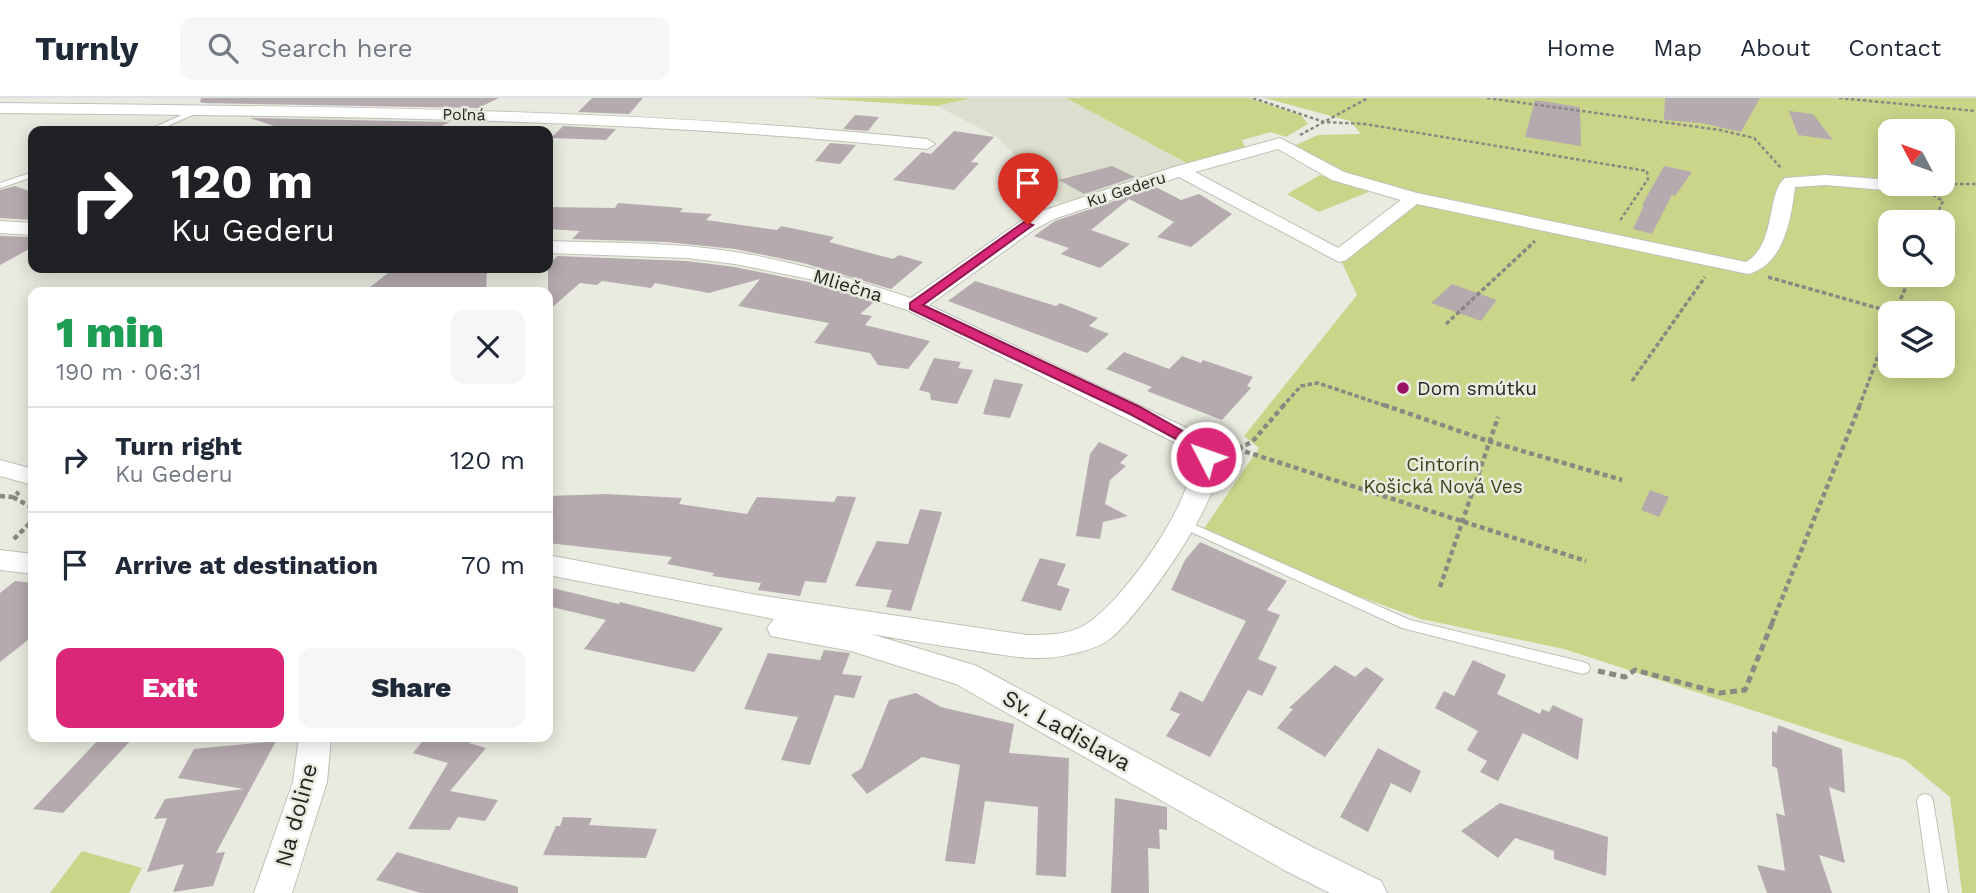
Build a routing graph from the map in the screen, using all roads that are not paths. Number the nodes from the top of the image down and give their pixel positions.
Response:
1 (0, 108) edge
2 (198, 111) junction
3 (162, 126) edge
4 (927, 144) dead end
5 (1180, 171) junction
6 (28, 176) edge
7 (1878, 184) edge
8 (0, 186) edge
9 (1414, 198) junction
10 (0, 227) edge
11 (28, 229) edge
12 (553, 247) edge
13 (914, 306) junction
14 (0, 468) edge
15 (28, 476) edge
16 (1184, 524) junction
17 (0, 560) edge
18 (28, 563) edge
19 (553, 566) edge
20 (757, 606) junction
21 (1583, 668) road end
22 (314, 742) edge
23 (1925, 801) dead end
24 (273, 893) edge
25 (1368, 893) edge
26 (1939, 893) edge

1 - 2 street, Poľná
2 - 3 lane
2 - 4 street, Poľná
5 - 9 street, Ku Gederu
5 - 9 street
5 - 13 street, Ku Gederu
6 - 8 lane
7 - 9 street
10 - 11 street
12 - 13 street, Mliečna
13 - 16 street, Mliečna
14 - 15 street
16 - 20 street
16 - 21 lane
17 - 18 street
19 - 20 street
20 - 25 street, Sv. Ladislava
22 - 24 street, Na doline
23 - 26 lane

